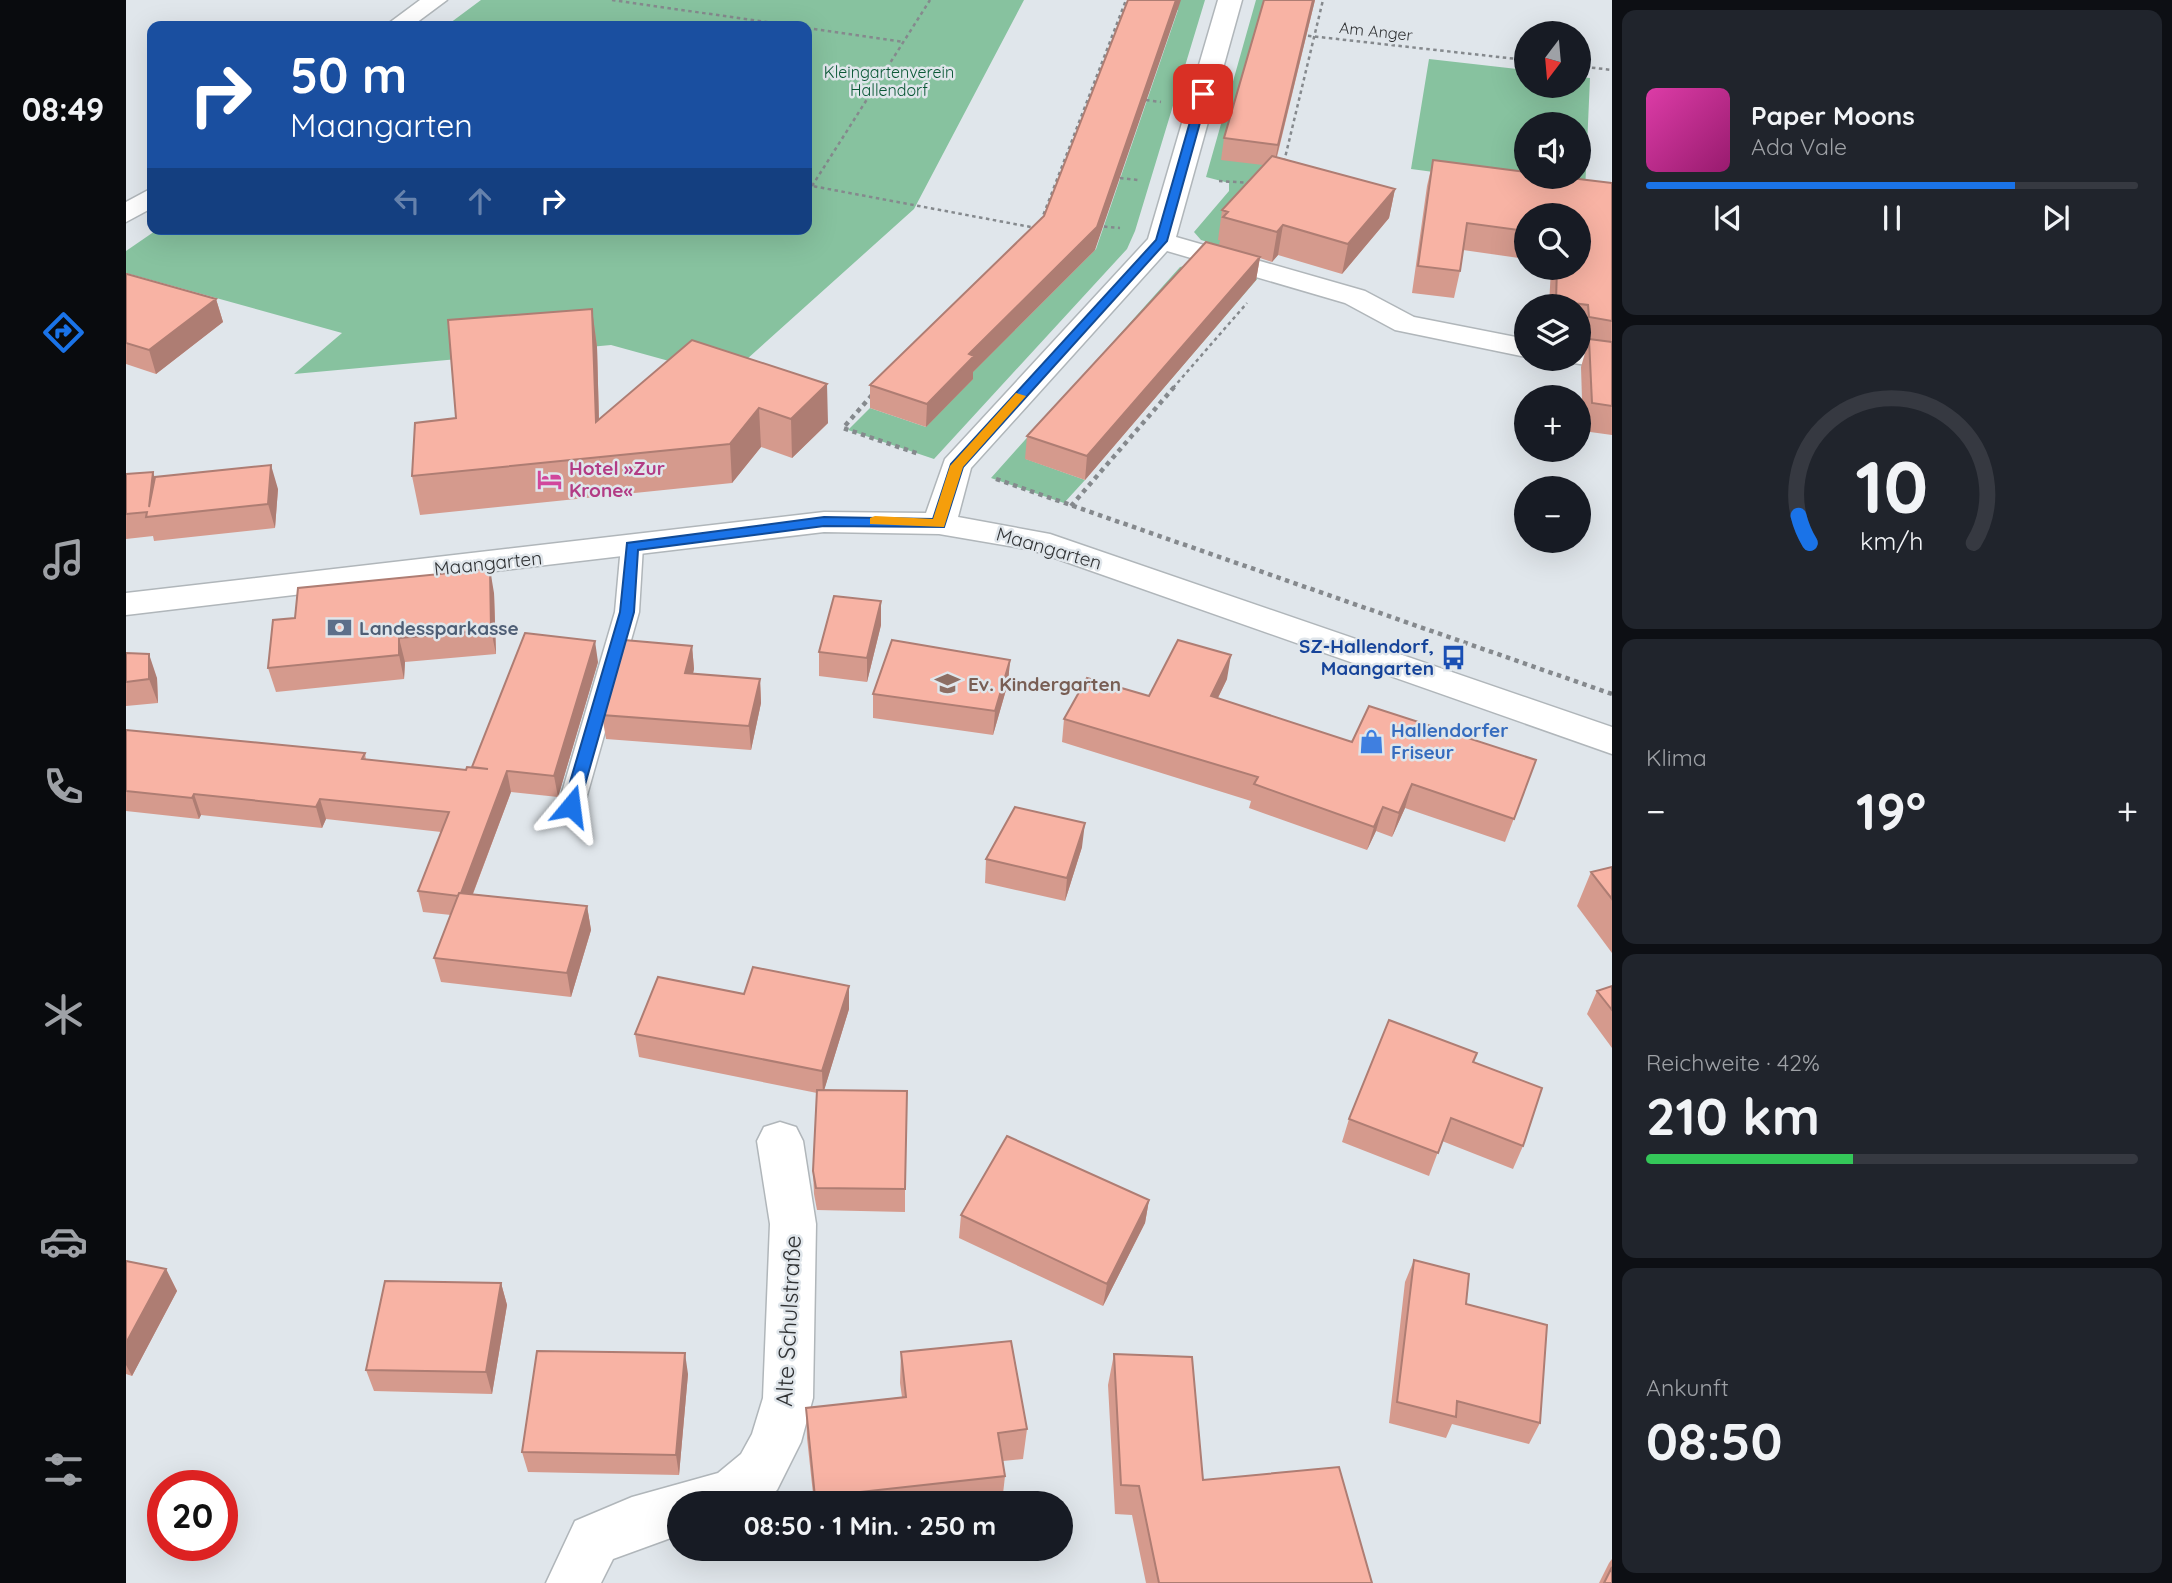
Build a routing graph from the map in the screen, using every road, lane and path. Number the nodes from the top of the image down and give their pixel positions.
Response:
1 (435, 0) edge
2 (612, 0) edge
3 (930, 0) edge
4 (1126, 0) edge
5 (1323, 0) edge
6 (1226, 13) edge
7 (404, 21) edge
8 (758, 21) edge
9 (812, 29) edge
10 (1314, 36) junction
11 (904, 42) junction
12 (1514, 59) edge
13 (1591, 68) edge
14 (1612, 70) edge
15 (1282, 170) edge
16 (1181, 173) junction
17 (1254, 183) edge
18 (812, 186) joint
19 (147, 199) edge
20 (126, 214) edge
21 (1089, 226) edge
22 (1161, 241) junction
23 (1270, 272) junction
24 (1514, 346) edge
25 (1591, 358) edge
26 (1612, 360) edge
27 (880, 387) edge
28 (955, 470) junction
29 (1071, 506) junction
30 (939, 524) junction
31 (632, 547) junction
32 (126, 604) edge
33 (1612, 694) edge
34 (1612, 741) edge
35 (571, 806) dead end
36 (780, 1141) dead end
37 (735, 1491) edge
38 (667, 1513) edge
39 (573, 1583) edge

1 - 7 street
2 - 8 path
3 - 11 path
4 - 18 path
5 - 10 path
6 - 10 path, Am Anger
6 - 16 street
9 - 11 path
10 - 12 path, Am Anger
10 - 15 path
11 - 18 path
13 - 14 path
16 - 17 path
16 - 22 street
19 - 20 street
21 - 22 path
22 - 23 street
22 - 28 street
23 - 24 street
23 - 29 path
25 - 26 street
27 - 28 path
28 - 29 path
28 - 30 street
29 - 33 path
30 - 31 street, Maangarten
30 - 34 street, Maangarten
31 - 32 street, Maangarten
31 - 35 lane
36 - 37 street, Alte Schulstraße
38 - 39 street

